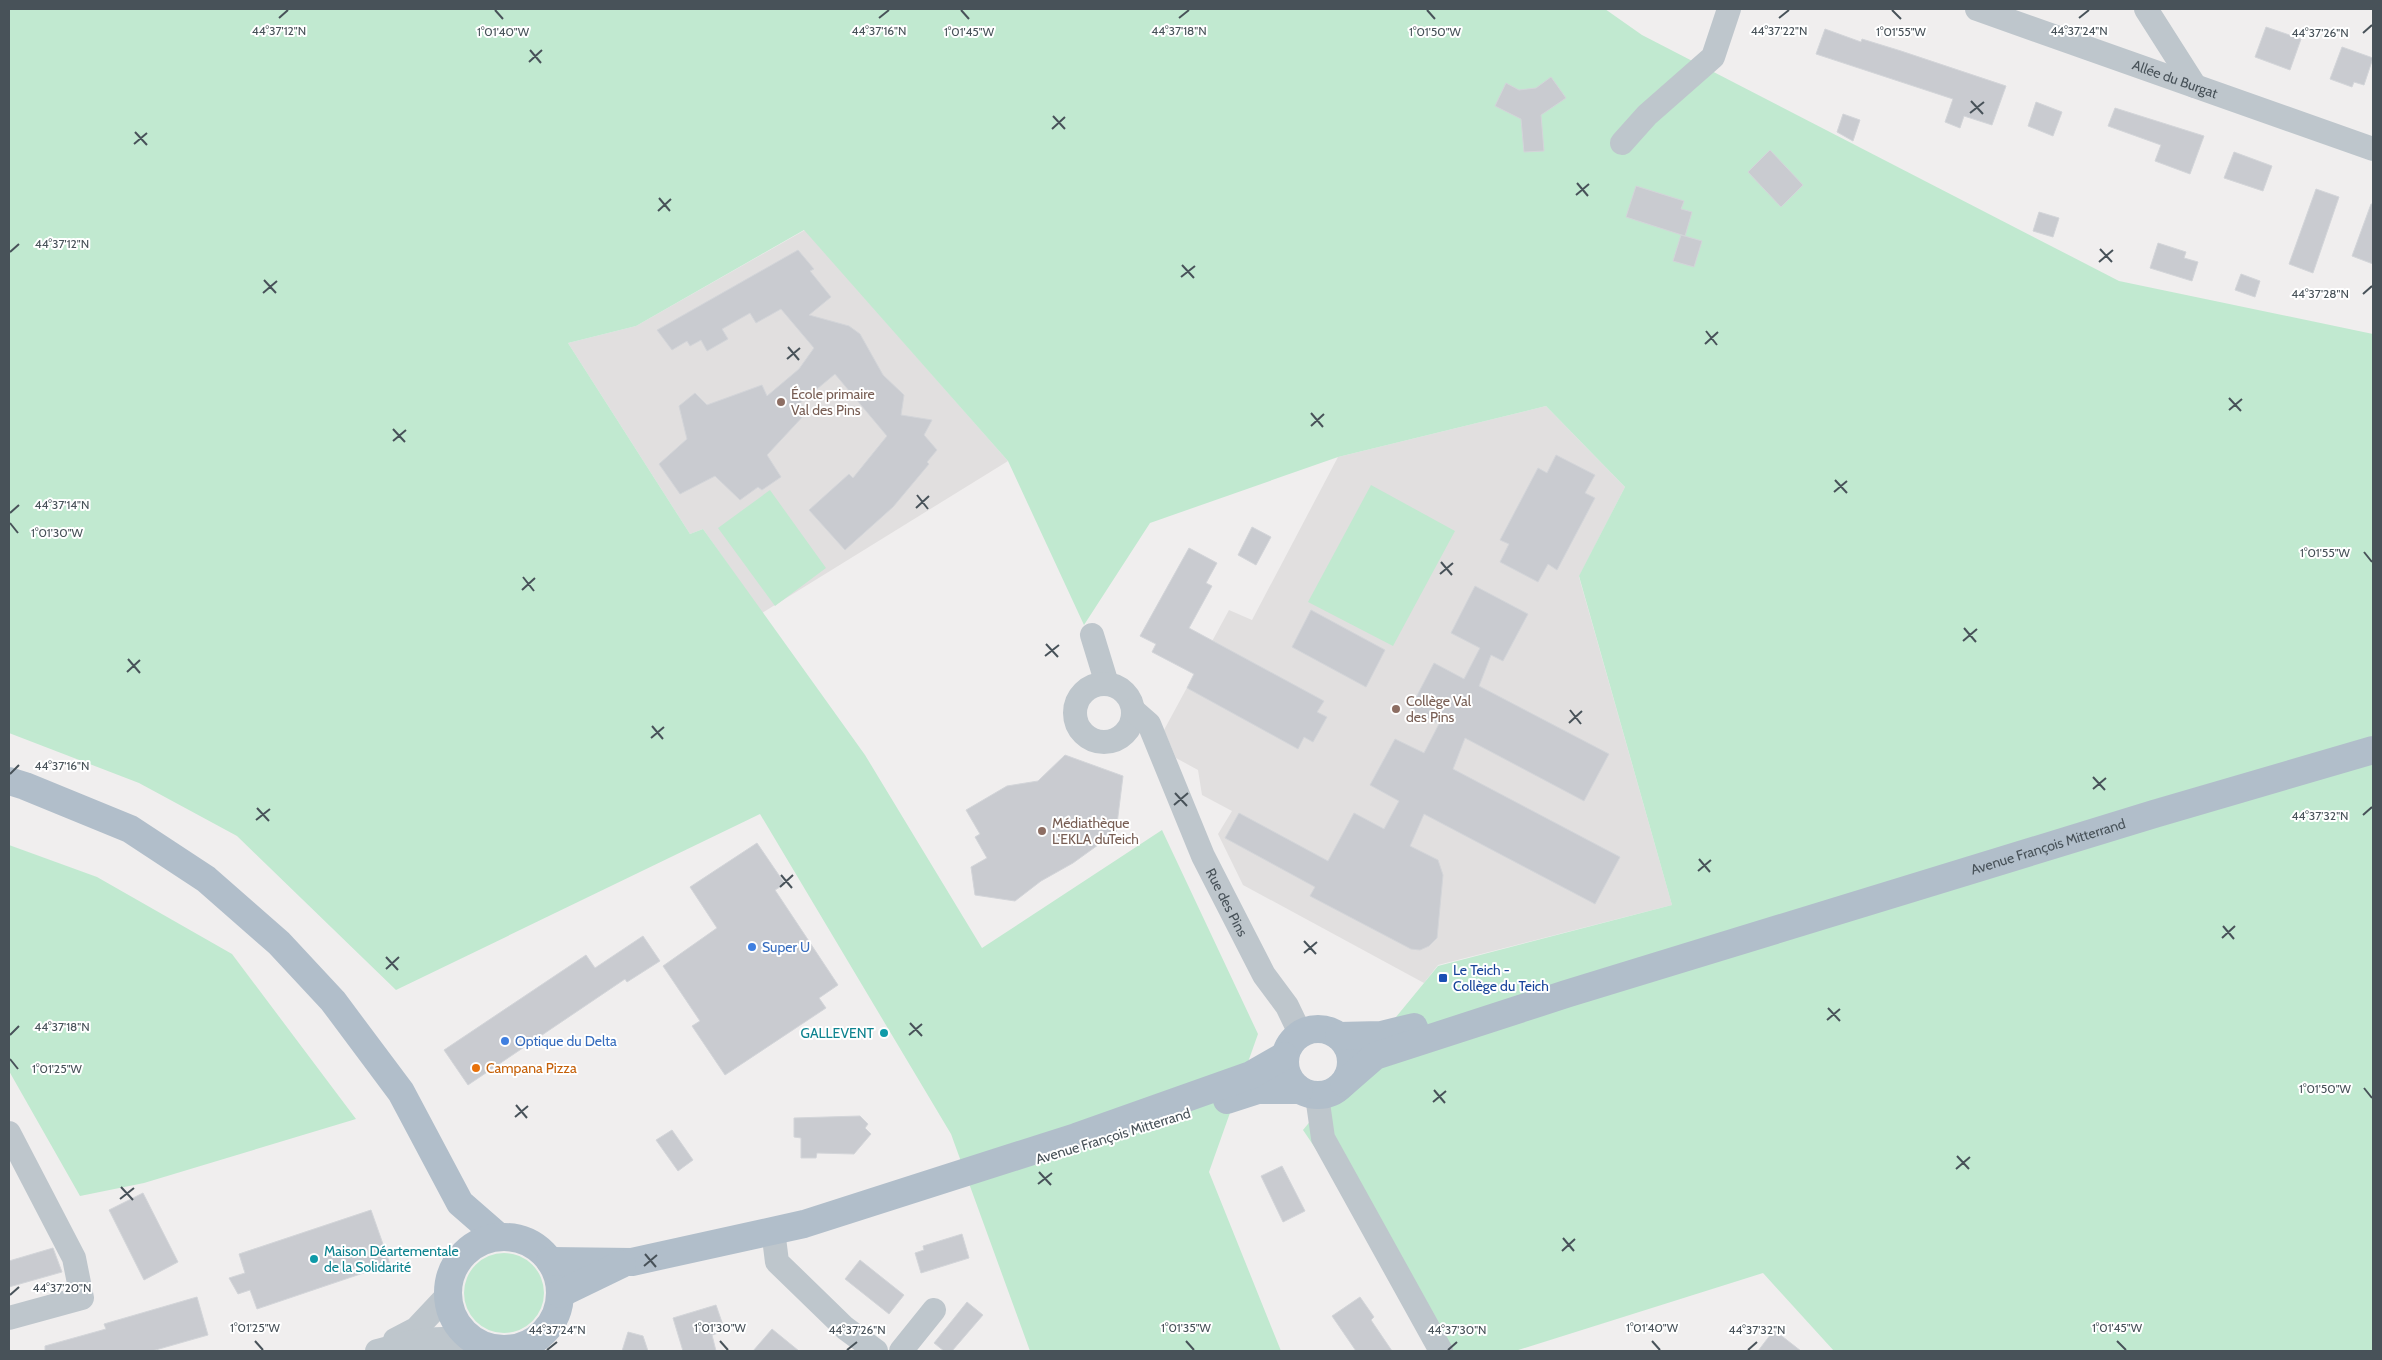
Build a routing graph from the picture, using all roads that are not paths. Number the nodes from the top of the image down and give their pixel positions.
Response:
1 (1729, 9) edge
2 (1977, 9) edge
3 (2146, 9) edge
4 (2196, 86) junction
5 (1622, 143) dead end
6 (2373, 149) edge
7 (1092, 635) dead end
8 (1107, 684) junction
9 (1133, 710) junction
10 (1121, 737) junction
11 (2373, 750) edge
12 (1164, 765) junction
13 (9, 781) edge
14 (1724, 945) junction
15 (1300, 1033) junction
16 (1339, 1036) junction
17 (1284, 1056) junction
18 (1344, 1083) junction
19 (1308, 1093) junction
20 (9, 1133) edge
21 (927, 1185) junction
22 (460, 1203) junction
23 (773, 1230) junction
24 (499, 1238) junction
25 (462, 1256) junction
26 (550, 1261) junction
27 (625, 1263) junction
28 (448, 1294) junction
29 (560, 1294) junction
30 (934, 1310) dead end
31 (9, 1318) edge
32 (548, 1341) edge
33 (477, 1343) junction
34 (519, 1350) edge
35 (375, 1351) edge
36 (876, 1351) edge
37 (901, 1351) edge
38 (1441, 1351) edge

1 - 5 street
2 - 4 street, Allée du Burgat
3 - 4 street
4 - 6 street, Allée du Burgat
7 - 8 street
8 - 9 street
8 - 10 street
9 - 10 street
9 - 12 street, Rue des Pins
10 - 12 street, Rue des Pins
11 - 14 main road, Avenue François Mitterrand
12 - 15 street, Rue des Pins
13 - 22 main road
14 - 16 main road, Avenue François Mitterrand
14 - 18 main road, Avenue François Mitterrand
15 - 16 main road
15 - 17 main road
16 - 18 main road
17 - 19 main road
17 - 21 main road, Avenue François Mitterrand
18 - 19 main road
19 - 21 main road, Avenue François Mitterrand
19 - 38 street
20 - 31 street
21 - 23 main road, Avenue François Mitterrand
22 - 24 main road
22 - 25 main road
23 - 27 main road, Avenue François Mitterrand
23 - 36 street
24 - 25 main road
24 - 26 main road
25 - 28 main road
26 - 27 main road, Avenue François Mitterrand
26 - 29 main road
27 - 29 main road, Avenue François Mitterrand
28 - 33 main road
28 - 35 street
29 - 32 main road
30 - 37 street
32 - 34 main road
33 - 34 main road
33 - 35 street

